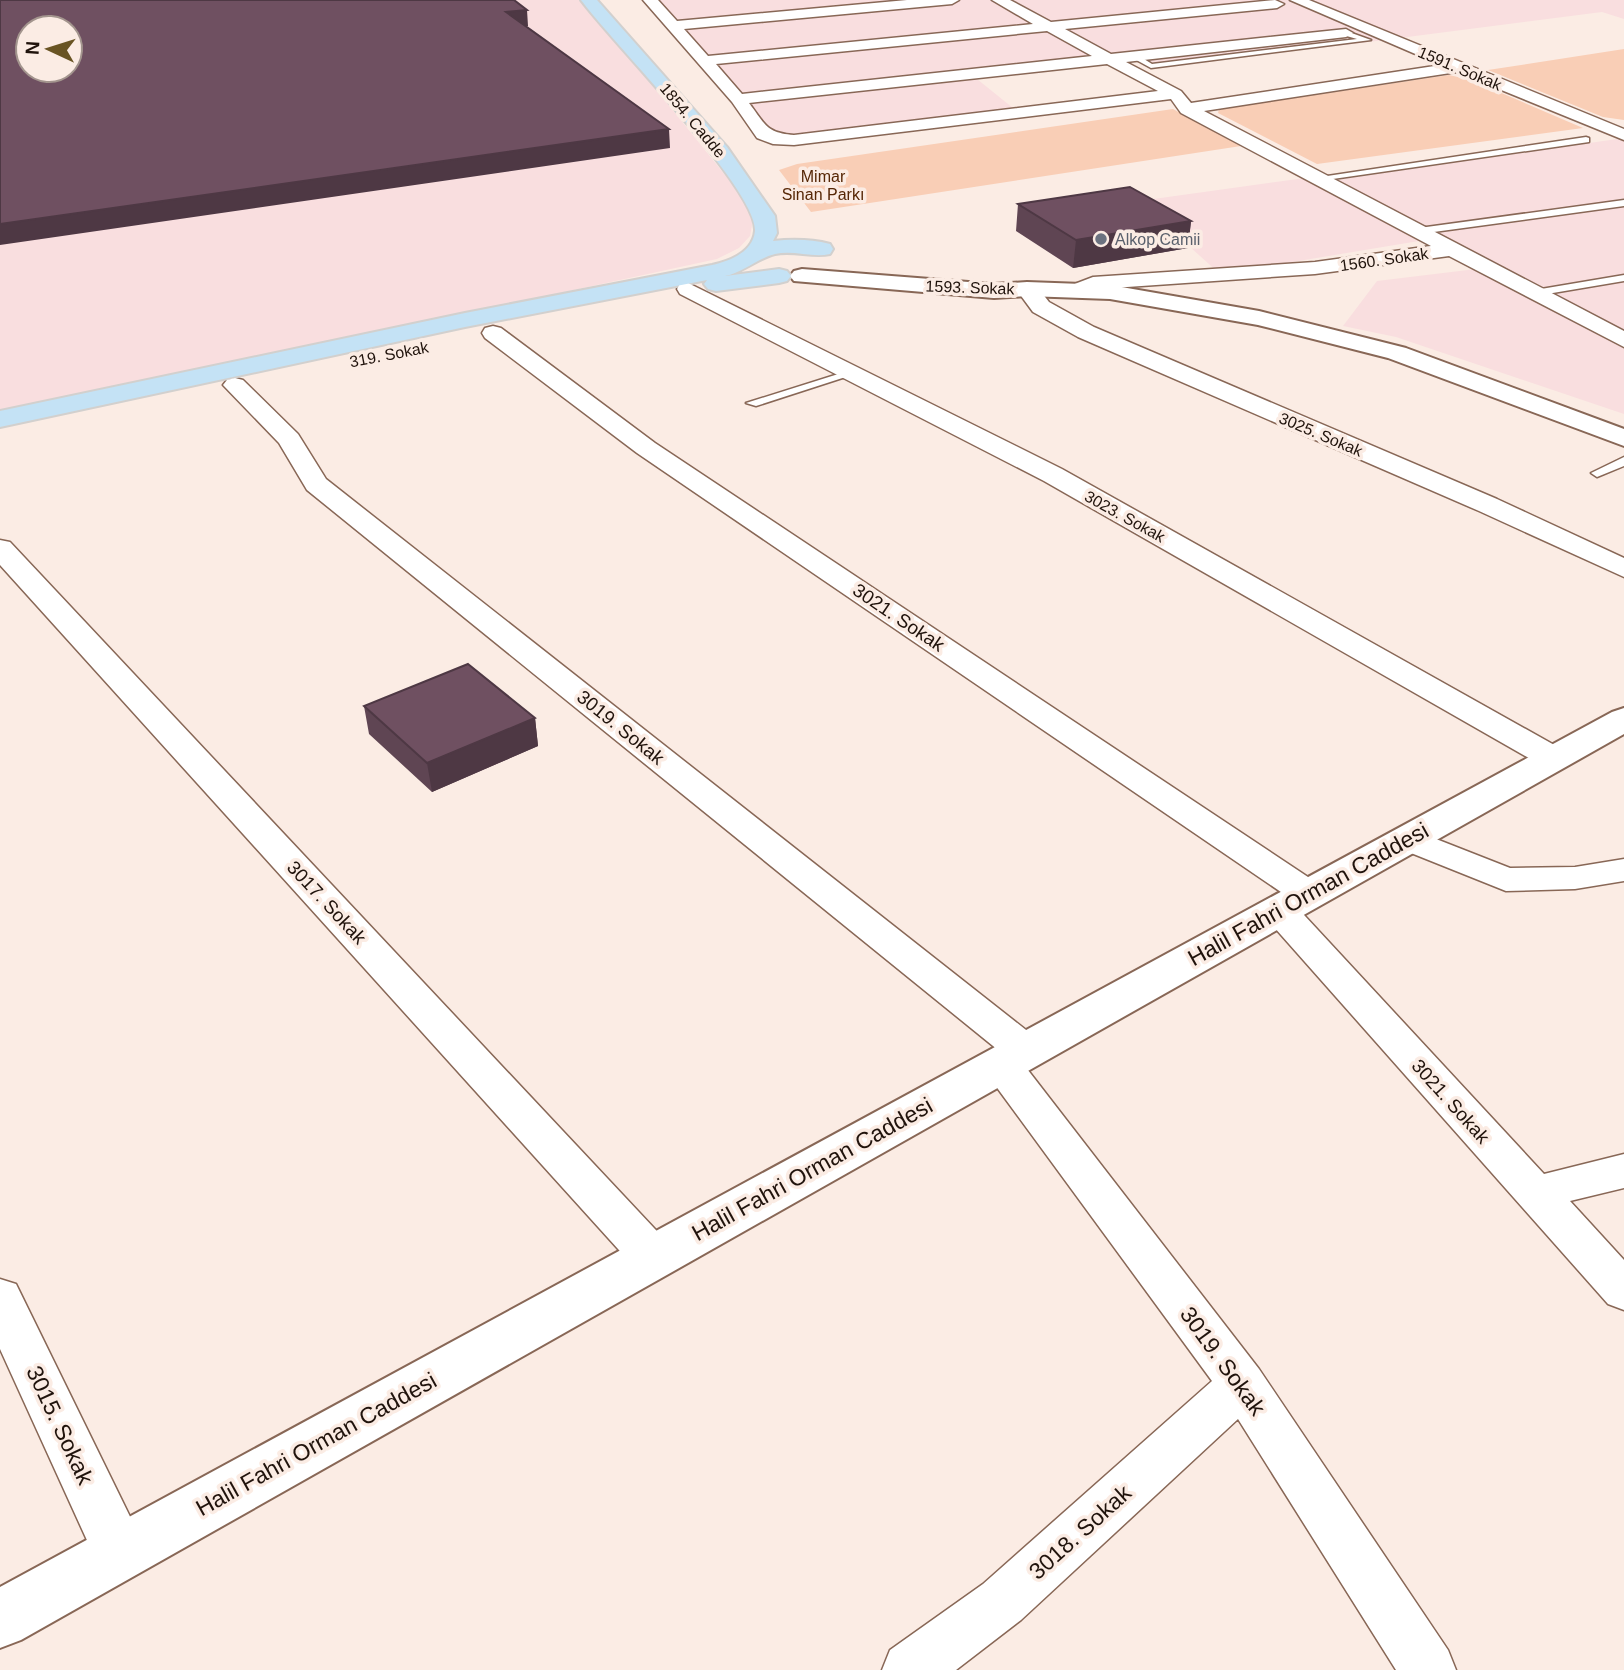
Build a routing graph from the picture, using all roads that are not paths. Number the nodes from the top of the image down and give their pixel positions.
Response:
1 (589, 0) edge
2 (650, 0) edge
3 (952, 0) edge
4 (999, 0) edge
5 (1297, 0) edge
6 (1273, 2) edge
7 (673, 26) junction
8 (1048, 26) junction
9 (1346, 33) junction
10 (1133, 56) junction
11 (1109, 59) junction
12 (705, 61) junction
13 (1457, 67) junction
14 (738, 99) junction
15 (1181, 102) junction
16 (1621, 132) edge
17 (1592, 142) dead end
18 (720, 151) junction
19 (1319, 178) junction
20 (776, 196) dead end
21 (1624, 203) edge
22 (797, 225) dead end
23 (1419, 231) junction
24 (1452, 249) junction
25 (828, 254) junction
26 (752, 256) junction
27 (791, 276) junction
28 (1624, 278) edge
29 (1204, 281) junction
30 (688, 289) junction
31 (1027, 289) junction
32 (1080, 290) junction
33 (1535, 293) junction
34 (1150, 298) junction
35 (493, 333) junction
36 (1624, 340) edge
37 (855, 372) junction
38 (235, 385) junction
39 (752, 403) dead end
40 (0, 419) edge
41 (1624, 439) edge
42 (0, 442) edge
43 (1624, 461) edge
44 (1597, 473) dead end
45 (0, 548) edge
46 (1624, 569) edge
47 (1624, 719) edge
48 (1553, 758) junction
49 (1408, 839) junction
50 (1624, 870) edge
51 (1294, 902) junction
52 (1013, 1057) junction
53 (1624, 1171) edge
54 (1535, 1193) junction
55 (653, 1257) junction
56 (1624, 1291) edge
57 (0, 1298) edge
58 (1242, 1384) junction
59 (120, 1553) junction
60 (0, 1619) edge
61 (910, 1670) edge
62 (1427, 1670) edge

1 - 18 main road, 1854. Cadde
2 - 7 street
3 - 7 street
4 - 8 street
5 - 13 street, 1591. Sokak
6 - 8 street
6 - 9 street
7 - 12 street
8 - 11 street
8 - 12 street
9 - 10 street
9 - 10 lane
10 - 11 street
11 - 14 street
11 - 15 street
12 - 14 street
13 - 15 street
13 - 16 street, 1591. Sokak
14 - 15 street
15 - 19 street
17 - 19 lane
18 - 20 main road
18 - 26 main road, 1854. Cadde
19 - 23 street
21 - 23 lane
22 - 25 main road
23 - 24 street
24 - 29 street, 1560. Sokak
24 - 33 street
25 - 26 main road, 319. Sokak
25 - 27 main road, 319. Sokak
25 - 31 main road, 1593. Sokak
26 - 27 main road
26 - 40 main road, 319. Sokak
27 - 30 main road, 319. Sokak
27 - 31 main road, 1593. Sokak
28 - 33 lane
29 - 32 street
29 - 34 street
30 - 35 main road, 319. Sokak
30 - 37 street, 3023. Sokak
31 - 32 main road
31 - 46 street, 3025. Sokak
32 - 34 main road
33 - 36 street
34 - 41 main road
35 - 38 main road, 319. Sokak
35 - 51 street, 3021. Sokak
37 - 39 lane
37 - 48 street, 3023. Sokak
38 - 42 main road, 319. Sokak
38 - 52 street, 3019. Sokak
43 - 44 lane
45 - 55 street, 3017. Sokak
47 - 48 main road, Halil Fahri Orman Caddesi
48 - 49 main road, Halil Fahri Orman Caddesi
49 - 50 street
49 - 51 main road, Halil Fahri Orman Caddesi
51 - 52 main road, Halil Fahri Orman Caddesi
51 - 54 street, 3021. Sokak
52 - 55 main road, Halil Fahri Orman Caddesi
52 - 58 street, 3019. Sokak
53 - 54 street
54 - 56 street, 3021. Sokak
55 - 59 main road, Halil Fahri Orman Caddesi
57 - 59 street, 3015. Sokak
58 - 61 street, 3018. Sokak
58 - 62 street, 3019. Sokak
59 - 60 main road, Halil Fahri Orman Caddesi

